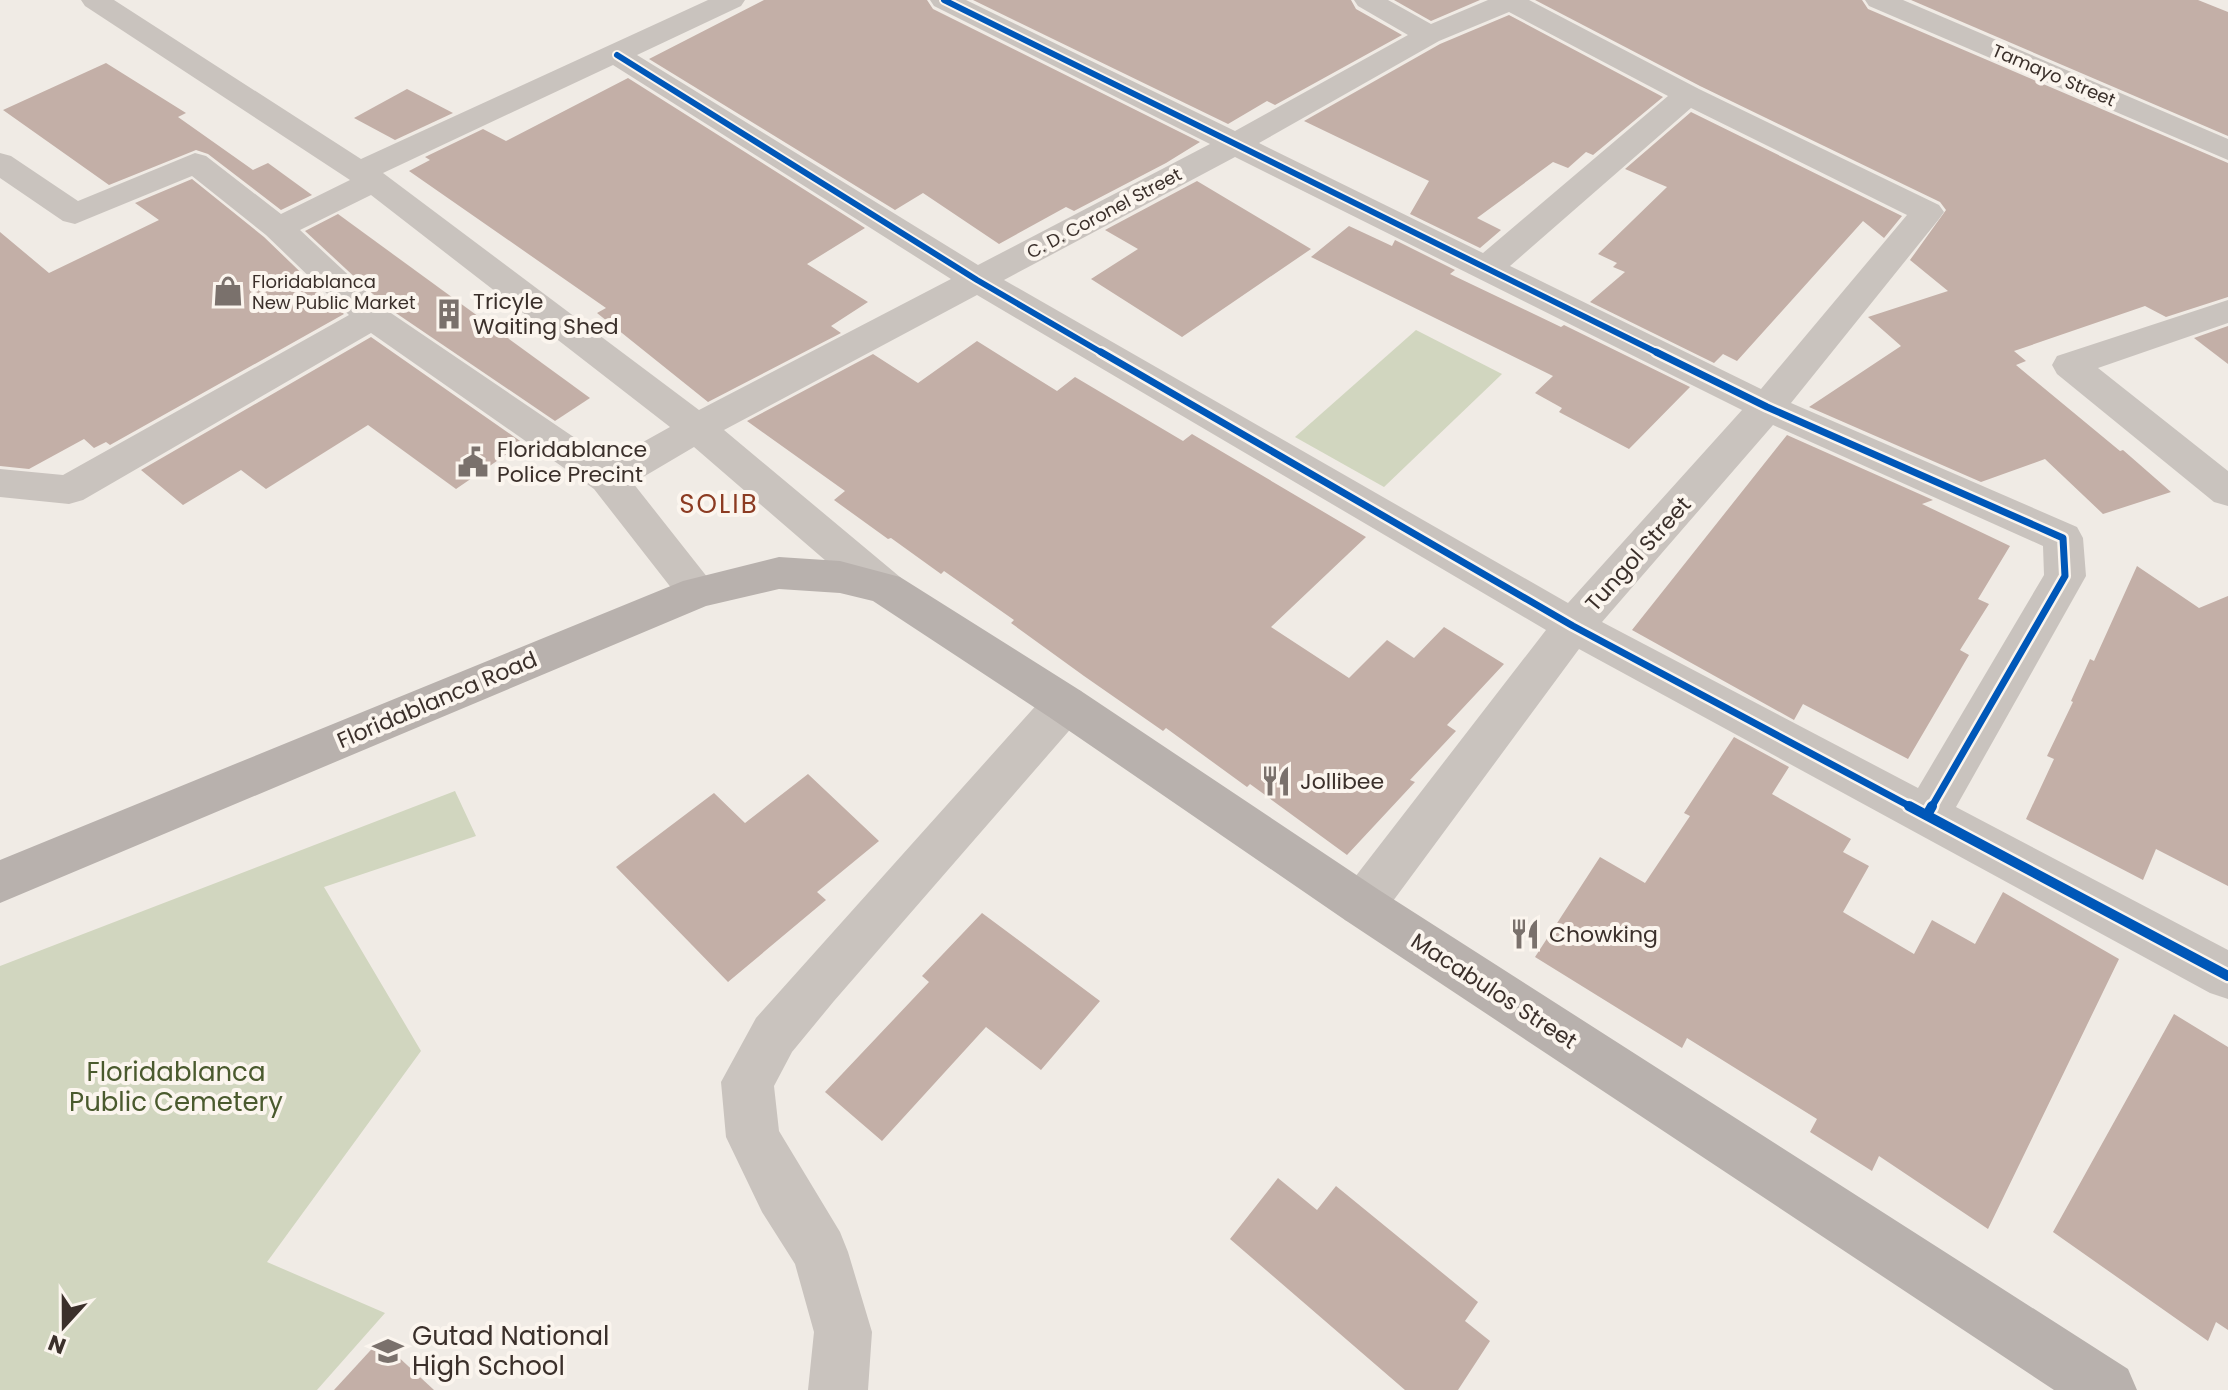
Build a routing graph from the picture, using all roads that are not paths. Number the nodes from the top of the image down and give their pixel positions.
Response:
1 (95, 0) edge
2 (731, 0) edge
3 (944, 0) edge
4 (1368, 0) edge
5 (1879, 0) edge
6 (1511, 1) edge
7 (1429, 35) junction
8 (617, 55) junction
9 (1688, 95) junction
10 (1233, 145) junction
11 (2228, 151) edge
12 (0, 163) edge
13 (366, 177) junction
14 (278, 228) junction
15 (1486, 268) junction
16 (977, 280) junction
17 (2228, 311) edge
18 (372, 317) junction
19 (1767, 407) junction
20 (697, 428) junction
21 (608, 479) junction
22 (0, 483) edge
23 (2228, 492) edge
24 (885, 588) junction
25 (698, 592) junction
26 (1573, 626) junction
27 (1065, 704) junction
28 (1927, 815) junction
29 (0, 882) edge
30 (1362, 905) junction
31 (2228, 976) edge
32 (838, 1390) edge
33 (2107, 1390) edge

1 - 13 street
2 - 8 street
3 - 10 street
4 - 7 street
5 - 11 street, Tamayo Street
6 - 7 street, C. D. Coronel Street
6 - 9 street
7 - 10 street, C. D. Coronel Street
8 - 13 street
8 - 16 street
9 - 15 street
9 - 19 street, Tungol Street
10 - 15 street
10 - 16 street, C. D. Coronel Street
12 - 14 street
13 - 14 street
13 - 20 street
14 - 18 street
15 - 19 street
16 - 20 street, C. D. Coronel Street
16 - 26 street
17 - 23 street
18 - 21 street
18 - 22 street
19 - 26 street, Tungol Street
19 - 28 street
20 - 21 street, C. D. Coronel Street
20 - 24 street
21 - 25 street
24 - 25 main road, Floridablanca Road
24 - 27 main road, Macabulos Street
25 - 29 main road, Floridablanca Road
26 - 28 street
26 - 30 street, Tungol Street
27 - 30 main road, Macabulos Street
27 - 32 street
28 - 31 street
30 - 33 main road, Macabulos Street

